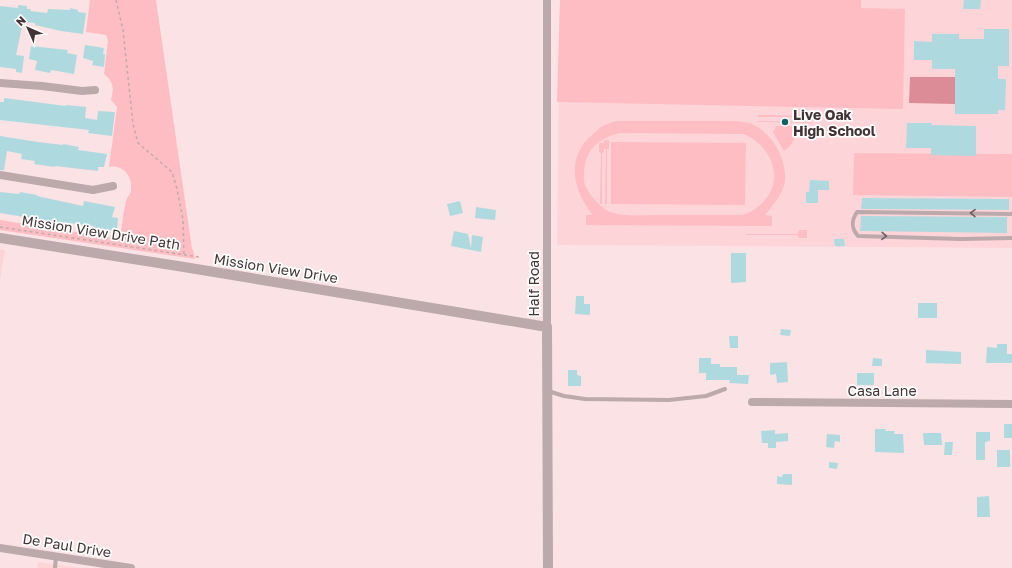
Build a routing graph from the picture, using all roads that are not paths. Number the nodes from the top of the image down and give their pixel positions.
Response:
1 (547, 0) edge
2 (0, 83) edge
3 (95, 90) dead end
4 (0, 175) edge
5 (113, 186) dead end
6 (1012, 214) edge
7 (0, 238) edge
8 (1012, 238) edge
9 (547, 327) junction
10 (725, 389) dead end
11 (547, 391) junction
12 (752, 402) dead end
13 (1012, 404) edge
14 (0, 548) edge
15 (56, 556) junction
16 (55, 568) edge
17 (131, 568) edge
18 (548, 568) edge

1 - 9 street, Half Road
2 - 3 street
4 - 5 street
6 -> 8 lane
7 - 9 street, Mission View Drive
9 - 11 street, Half Road
10 - 11 lane
11 - 18 street, Half Road
12 - 13 street, Casa Lane
14 - 15 street, De Paul Drive
15 - 16 lane
15 - 17 street, De Paul Drive

